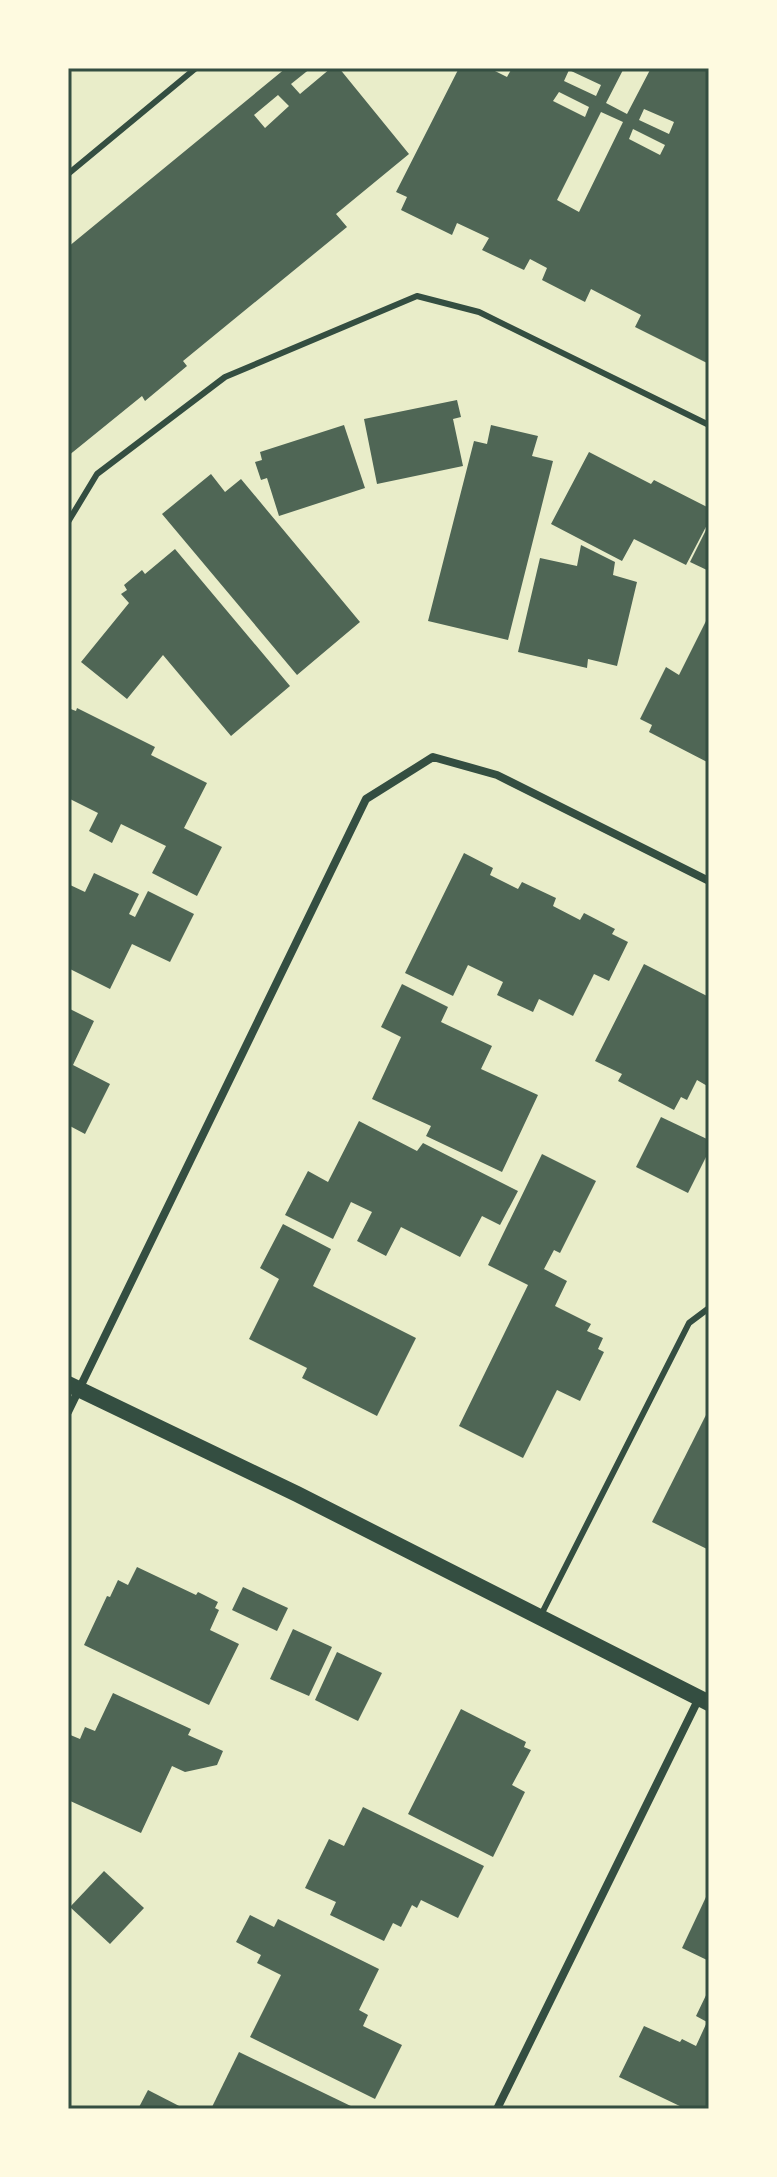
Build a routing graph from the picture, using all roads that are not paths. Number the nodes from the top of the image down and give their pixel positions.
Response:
1 (196, 68) edge
2 (69, 172) edge
3 (709, 425) edge
4 (68, 522) edge
5 (709, 881) edge
6 (709, 1308) edge
7 (74, 1387) edge
8 (68, 1412) edge
9 (540, 1617) junction
10 (704, 1701) edge
11 (497, 2109) edge

1 - 2 lane
3 - 4 lane
5 - 7 street
6 - 9 lane
7 - 8 street
7 - 9 main road
9 - 10 main road
10 - 11 street

